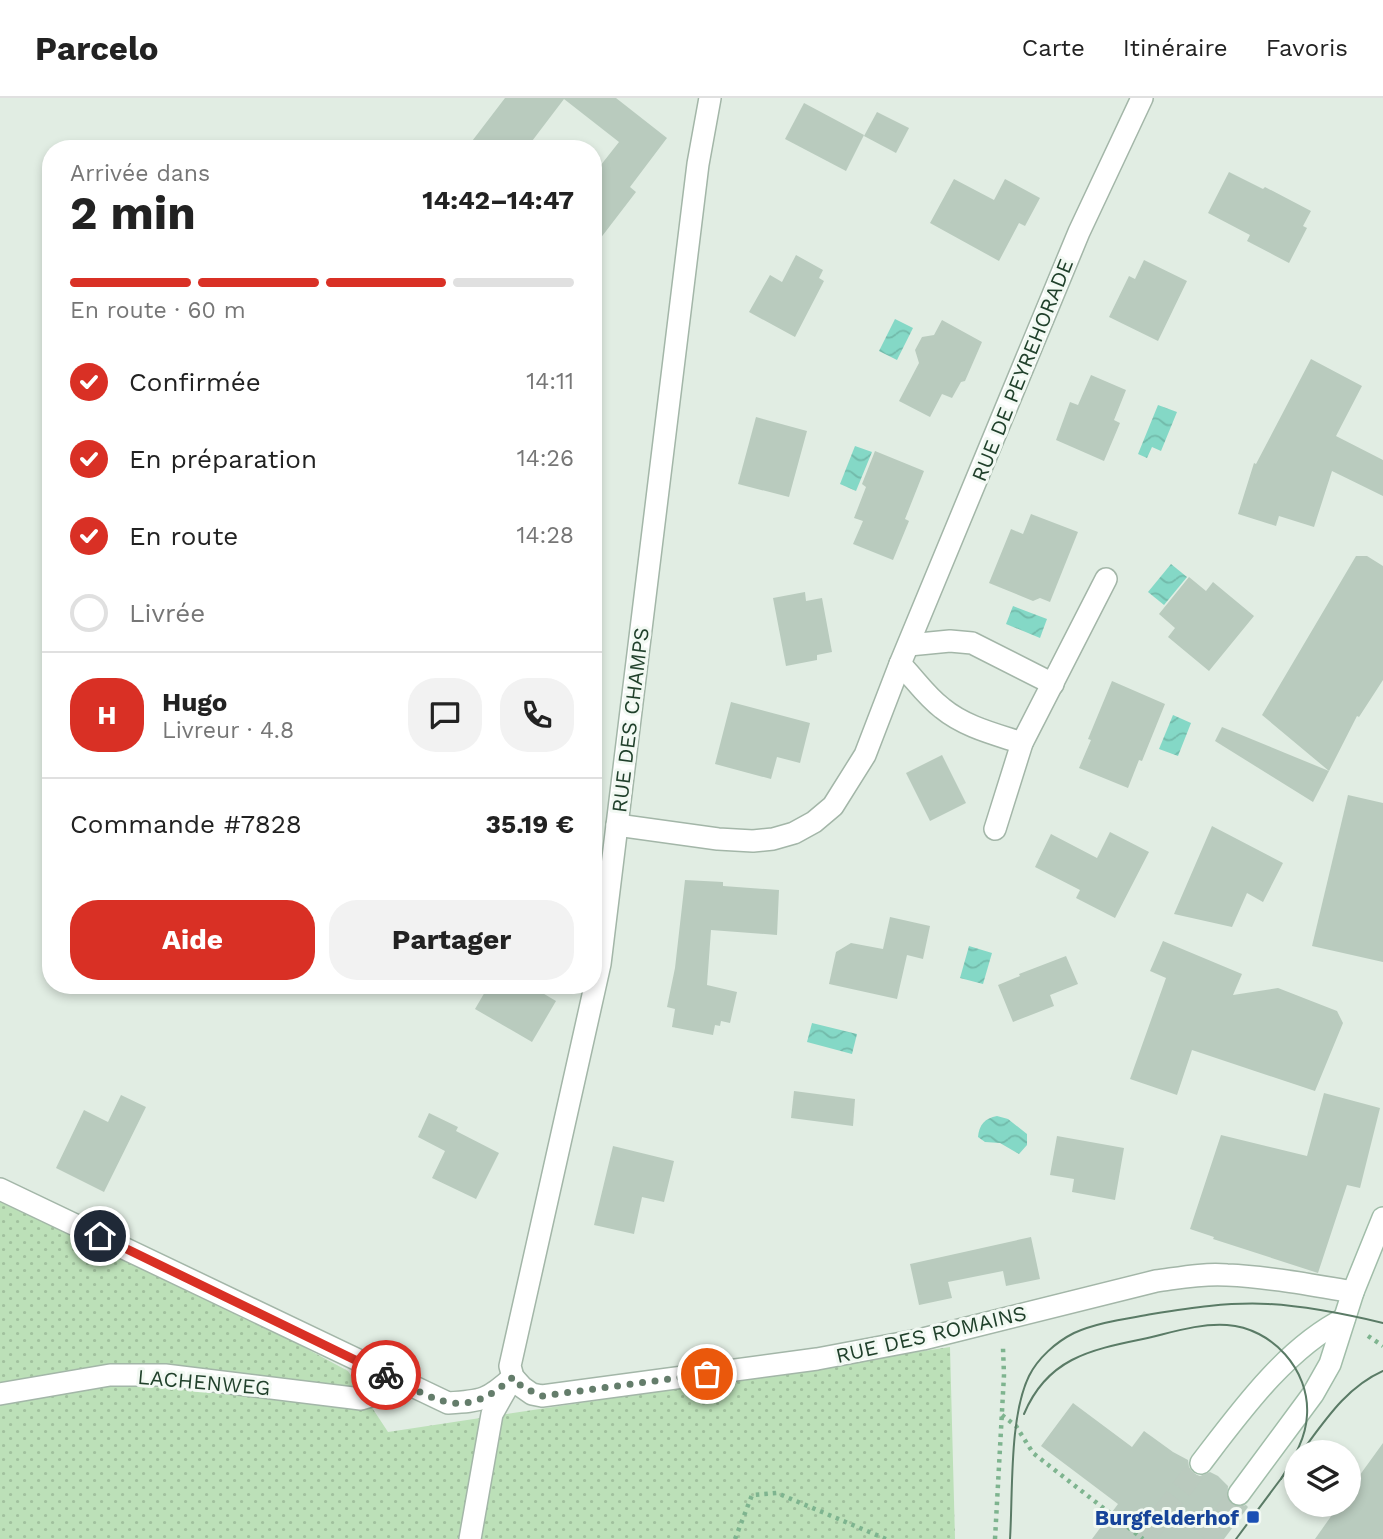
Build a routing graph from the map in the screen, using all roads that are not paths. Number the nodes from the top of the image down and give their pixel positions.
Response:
1 (710, 98) edge
2 (1142, 98) edge
3 (1106, 579) dead end
4 (904, 654) junction
5 (1053, 684) junction
6 (1022, 743) junction
7 (617, 825) junction
8 (995, 829) dead end
9 (602, 948) edge
10 (593, 994) edge
11 (0, 1189) edge
12 (1383, 1218) edge
13 (1353, 1292) junction
14 (1344, 1319) junction
15 (513, 1377) junction
16 (407, 1385) junction
17 (0, 1394) edge
18 (1201, 1463) tunnel mouth
19 (1239, 1494) tunnel mouth
20 (470, 1539) edge

1 - 7 street, RUE DES CHAMPS
2 - 4 street, RUE DE PEYREHORADE
3 - 5 street
4 - 5 street
4 - 6 street
4 - 7 street, RUE DE PEYREHORADE
5 - 6 street
6 - 8 street
7 - 9 street, RUE DES CHAMPS
10 - 15 street, RUE DES CHAMPS
11 - 16 street
12 - 13 street
13 - 14 street
13 - 15 street, RUE DES ROMAINS
14 - 18 street
14 - 19 street
15 - 16 street
15 - 20 street
16 - 17 street, LACHENWEG

